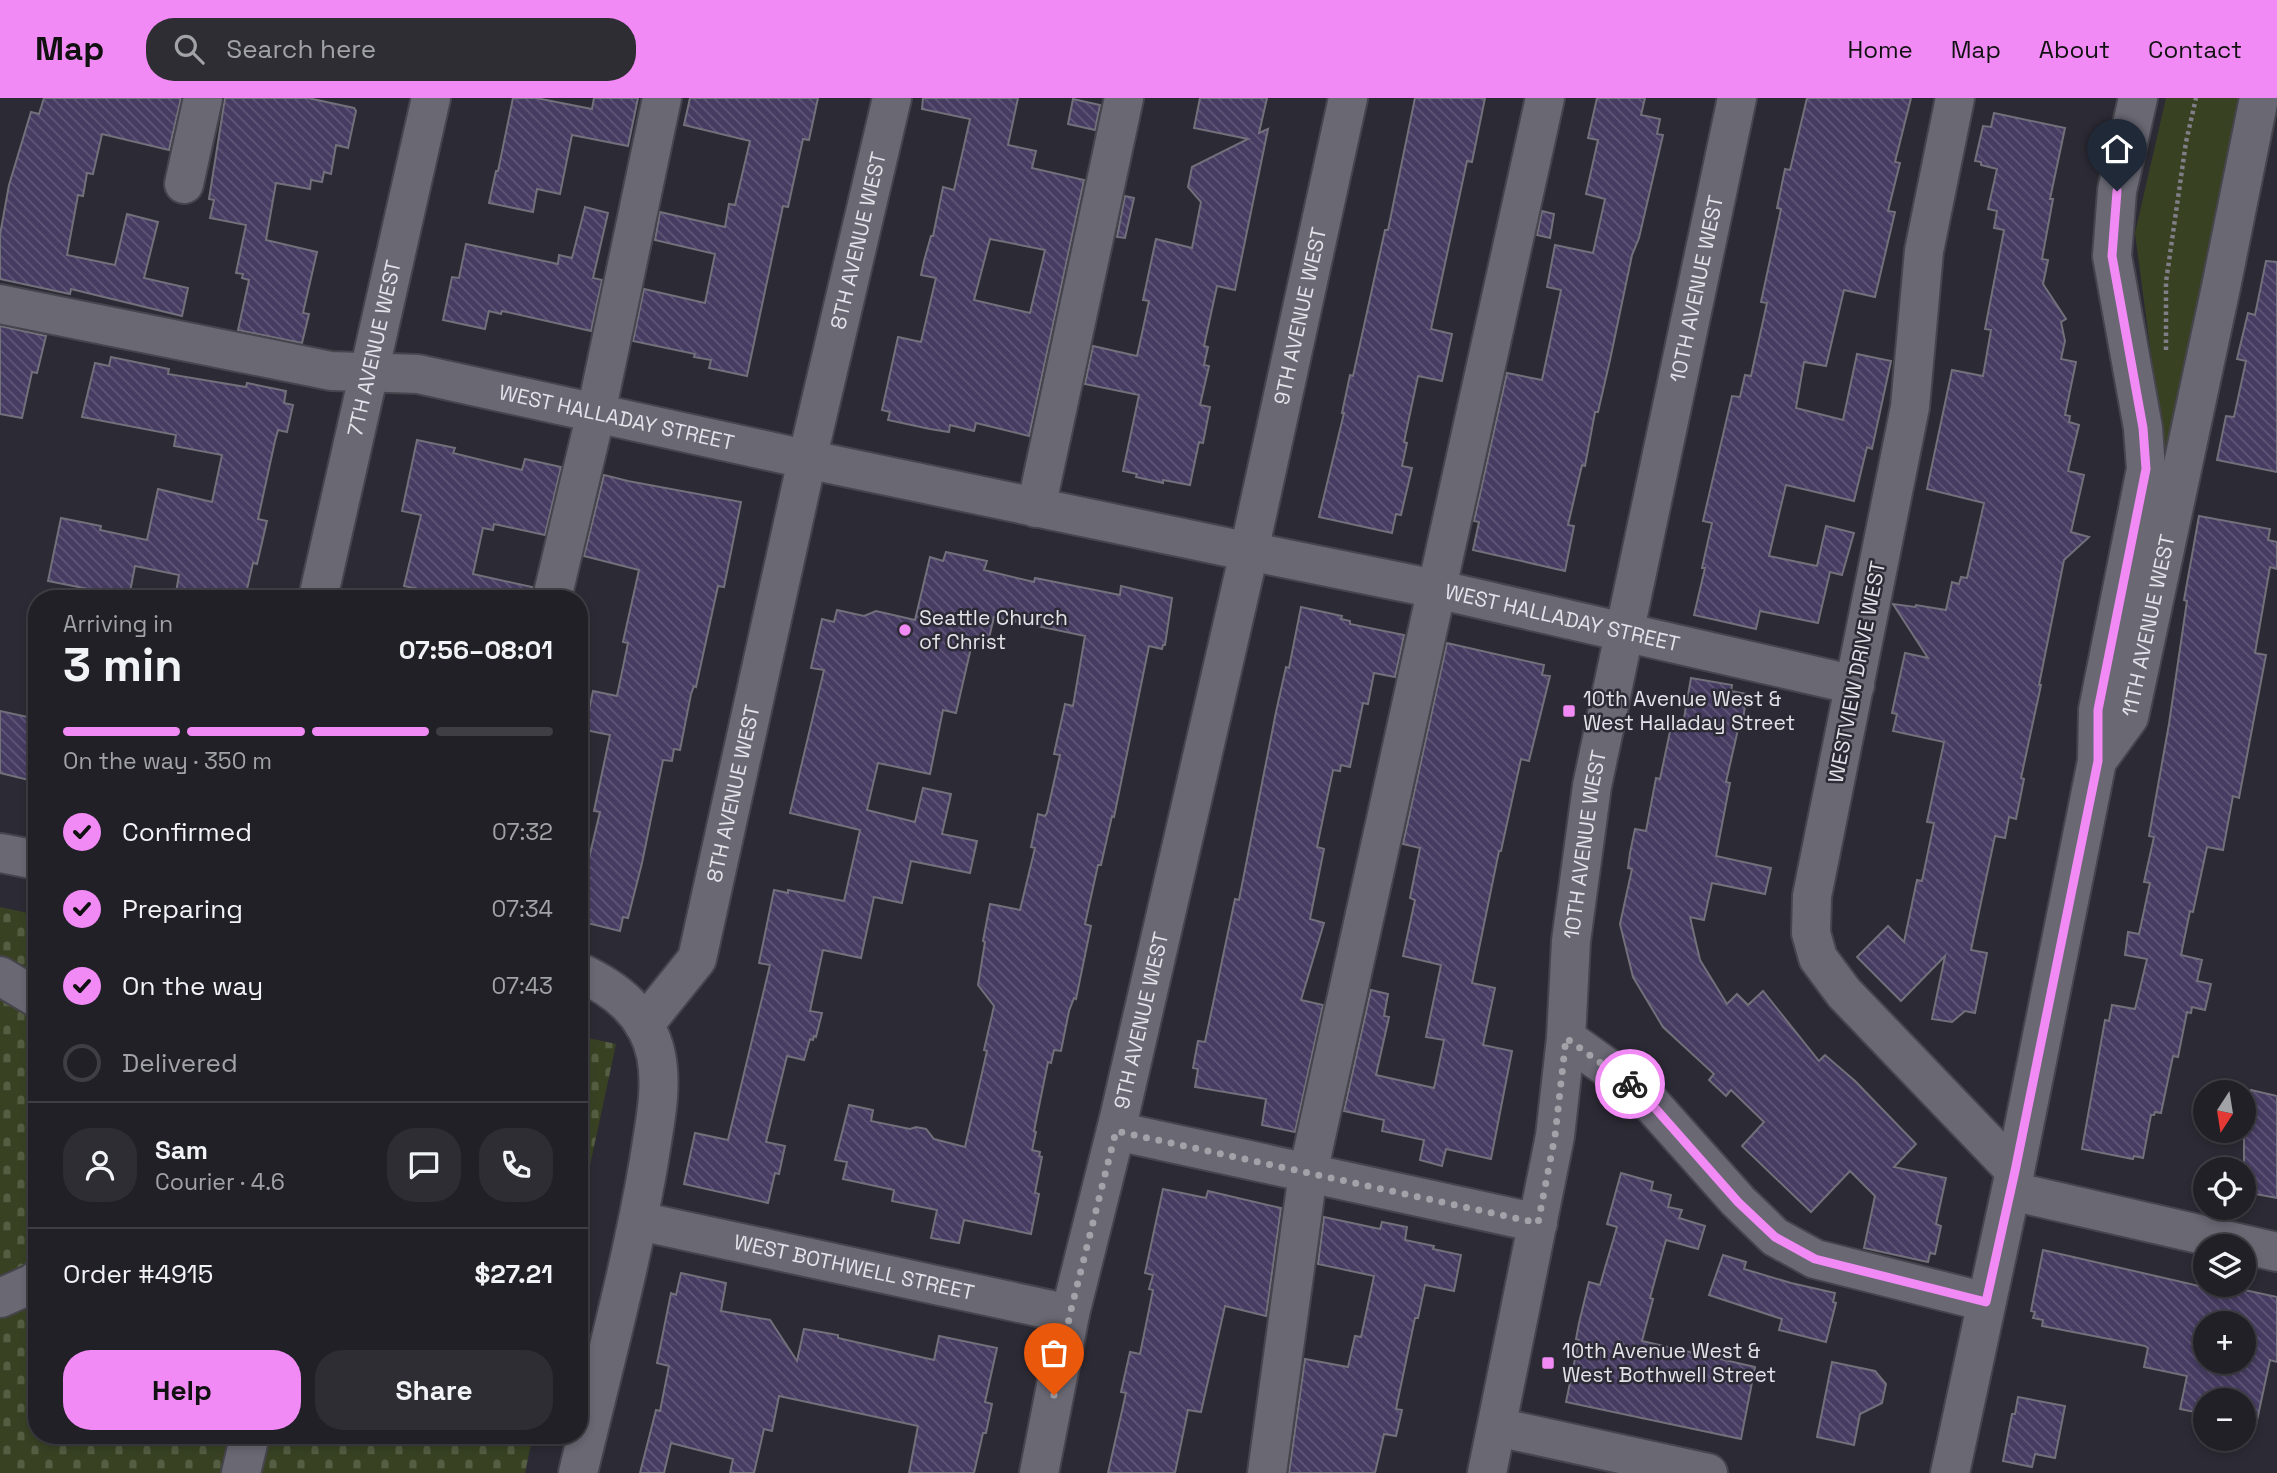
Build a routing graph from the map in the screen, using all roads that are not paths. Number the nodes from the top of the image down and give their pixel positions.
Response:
1 (203, 98) edge
2 (430, 98) edge
3 (662, 98) edge
4 (892, 98) edge
5 (1124, 98) edge
6 (1348, 98) edge
7 (1545, 98) edge
8 (1955, 98) edge
9 (2138, 98) edge
10 (2259, 98) edge
11 (1728, 108) edge
12 (184, 184) dead end
13 (0, 304) edge
14 (370, 373) junction
15 (596, 413) junction
16 (807, 460) junction
17 (1036, 508) junction
18 (1249, 552) junction
19 (1436, 589) junction
20 (320, 590) edge
21 (554, 590) edge
22 (1624, 633) junction
23 (1855, 685) junction
24 (2098, 761) junction
25 (0, 853) edge
26 (28, 858) edge
27 (0, 976) edge
28 (588, 976) edge
29 (28, 993) edge
30 (644, 1025) junction
31 (1566, 1038) junction
32 (1116, 1131) junction
33 (1308, 1172) junction
34 (2013, 1181) junction
35 (639, 1221) junction
36 (1538, 1223) junction
37 (2277, 1252) edge
38 (28, 1286) edge
39 (0, 1298) edge
40 (1986, 1302) junction
41 (1070, 1314) junction
42 (1497, 1427) junction
43 (588, 1432) edge
44 (248, 1444) edge
45 (585, 1444) edge
46 (241, 1473) edge
47 (578, 1473) edge
48 (1039, 1473) edge
49 (1267, 1473) edge
50 (1487, 1473) edge
51 (1708, 1473) edge
52 (1950, 1473) edge

1 - 12 street
2 - 14 street, 7TH AVENUE WEST
3 - 15 street
4 - 16 street, 8TH AVENUE WEST
5 - 17 street
6 - 18 street, 9TH AVENUE WEST
7 - 19 street
8 - 23 street, WESTVIEW DRIVE WEST
9 - 24 street
10 - 24 street, 11TH AVENUE WEST
11 - 22 street, 10TH AVENUE WEST
13 - 14 street, WEST HALLADAY STREET
14 - 15 street, WEST HALLADAY STREET
14 - 20 street, 7TH AVENUE WEST
15 - 16 street, WEST HALLADAY STREET
15 - 21 street
16 - 17 street, WEST HALLADAY STREET
16 - 30 street, 8TH AVENUE WEST
17 - 18 street, WEST HALLADAY STREET
18 - 19 street, WEST HALLADAY STREET
18 - 32 street, 9TH AVENUE WEST
19 - 22 street, WEST HALLADAY STREET
19 - 33 street
22 - 23 street, WEST HALLADAY STREET
22 - 31 street, 10TH AVENUE WEST
23 - 34 street, WESTVIEW DRIVE WEST
24 - 34 street, 11TH AVENUE WEST
25 - 26 street
27 - 29 street
28 - 30 street
30 - 35 street
31 - 36 street, 10TH AVENUE WEST
31 - 40 street
32 - 33 street
32 - 41 street, 9TH AVENUE WEST
33 - 36 street
33 - 49 street
34 - 37 street
34 - 40 street, 11TH AVENUE WEST
35 - 41 street, WEST BOTHWELL STREET
35 - 43 street
36 - 42 street, 10TH AVENUE WEST
38 - 39 street
40 - 52 street, 11TH AVENUE WEST
41 - 48 street, 9TH AVENUE WEST
42 - 50 street, 10TH AVENUE WEST
42 - 51 street
44 - 46 street
45 - 47 street

